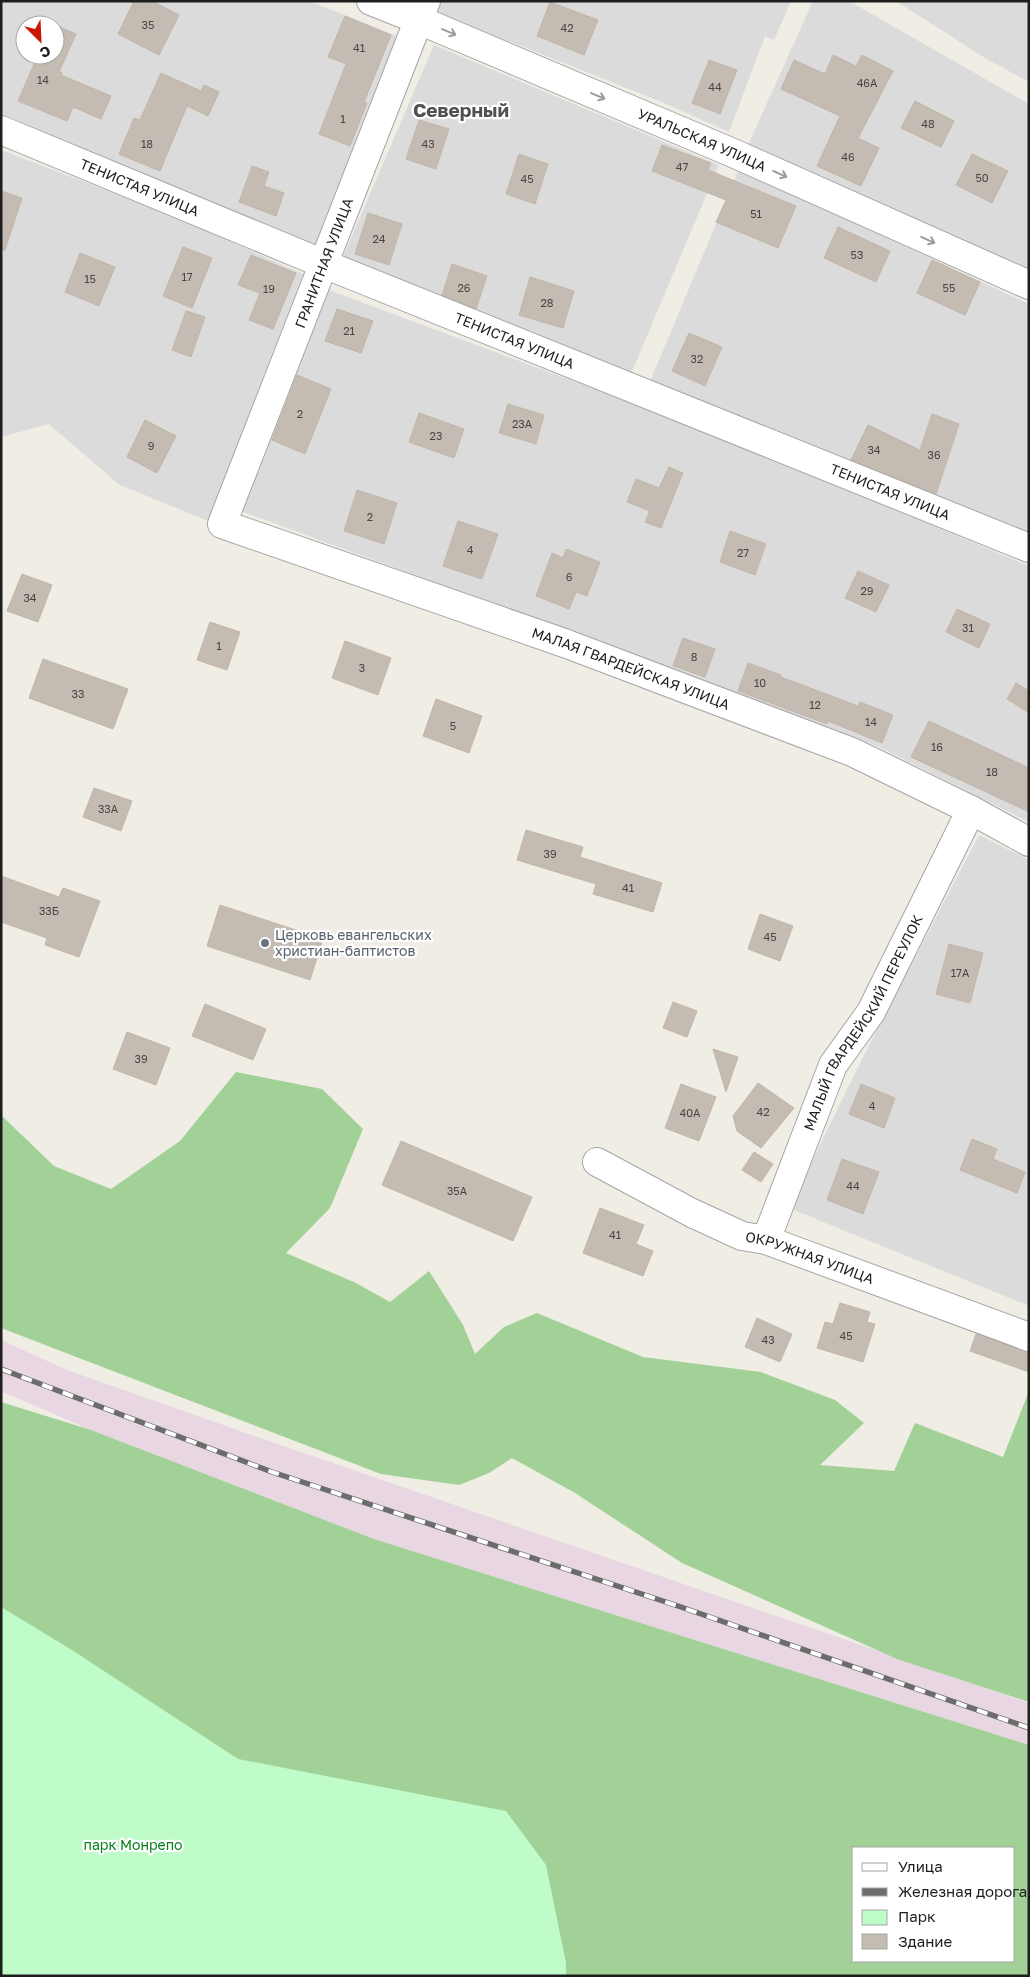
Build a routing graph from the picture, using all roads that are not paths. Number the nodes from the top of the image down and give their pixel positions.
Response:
1 (371, 1) edge
2 (423, 11) edge
3 (1, 130) edge
4 (324, 264) junction
5 (1029, 285) edge
6 (222, 524) joint
7 (1029, 548) edge
8 (971, 810) junction
9 (1029, 842) edge
10 (597, 1162) dead end
11 (766, 1240) junction
12 (1029, 1337) edge

1 - 2 street, УРАЛЬСКАЯ УЛИЦА
2 - 4 street, ГРАНИТНАЯ УЛИЦА
2 -> 5 street, УРАЛЬСКАЯ УЛИЦА
3 - 4 street, ТЕНИСТАЯ УЛИЦА
4 - 6 street, ГРАНИТНАЯ УЛИЦА
4 - 7 street, ТЕНИСТАЯ УЛИЦА
6 - 8 street, МАЛАЯ ГВАРДЕЙСКАЯ УЛИЦА
8 - 9 street, МАЛАЯ ГВАРДЕЙСКАЯ УЛИЦА
8 - 11 street, МАЛЫЙ ГВАРДЕЙСКИЙ ПЕРЕУЛОК
10 - 11 street, ОКРУЖНАЯ УЛИЦА
11 - 12 street, ОКРУЖНАЯ УЛИЦА

